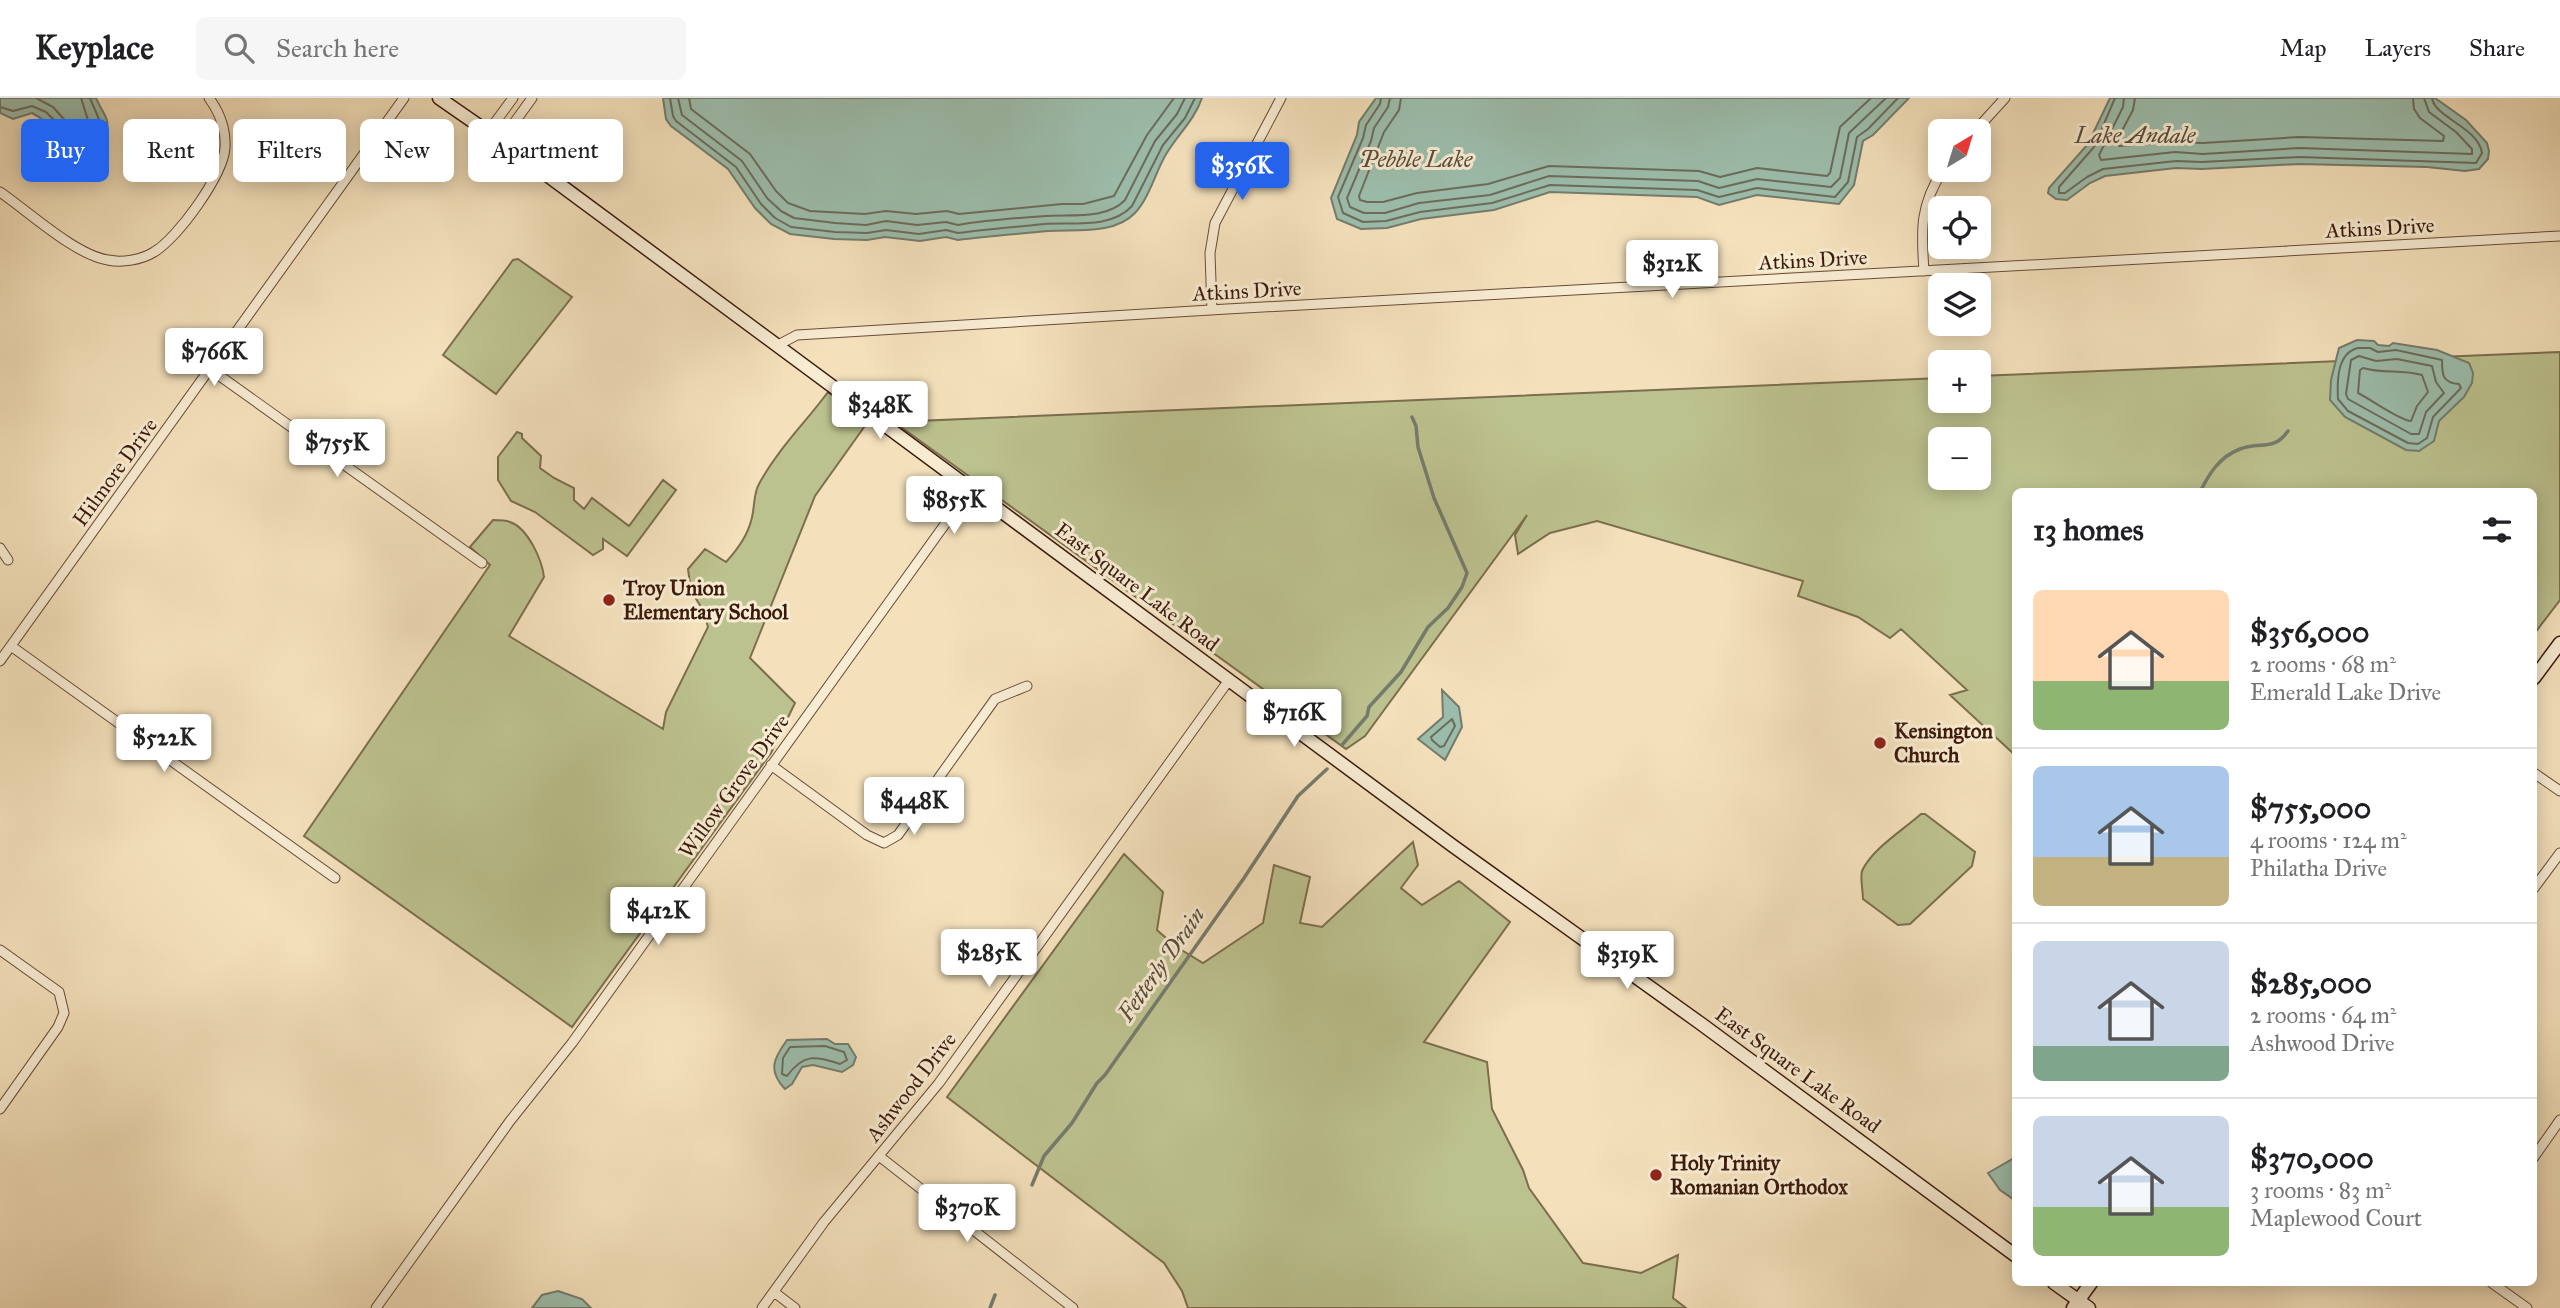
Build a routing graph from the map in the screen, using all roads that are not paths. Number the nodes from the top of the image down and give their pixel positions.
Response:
1 (209, 98) edge
2 (404, 98) edge
3 (439, 98) edge
4 (513, 98) edge
5 (532, 98) edge
6 (1281, 98) edge
7 (2005, 98) edge
8 (469, 119) edge
9 (498, 119) edge
10 (517, 119) edge
11 (1986, 119) edge
12 (557, 182) edge
13 (1935, 182) edge
14 (0, 191) edge
15 (2560, 236) edge
16 (1924, 271) junction
17 (1212, 310) junction
18 (778, 345) junction
19 (210, 369) junction
20 (971, 488) junction
21 (0, 548) edge
22 (8, 560) dead end
23 (482, 564) dead end
24 (2560, 643) edge
25 (11, 646) junction
26 (0, 661) edge
27 (2537, 674) edge
28 (1229, 680) junction
29 (1027, 686) dead end
30 (771, 765) junction
31 (2537, 775) edge
32 (2560, 791) edge
33 (2560, 853) edge
34 (335, 878) dead end
35 (2537, 884) edge
36 (0, 950) edge
37 (0, 1109) edge
38 (2560, 1119) edge
39 (2537, 1153) edge
40 (880, 1156) junction
41 (2012, 1253) edge
42 (2057, 1286) edge
43 (2090, 1286) edge
44 (2497, 1286) edge
45 (774, 1292) junction
46 (2080, 1306) edge
47 (376, 1308) edge
48 (762, 1308) edge
49 (795, 1308) edge
50 (1073, 1308) edge
51 (2527, 1308) edge

1 - 14 street
2 - 19 street, Hilmore Drive
3 - 8 main road, East Square Lake Road
4 - 9 street
5 - 10 street
6 - 17 street
7 - 11 street
12 - 18 main road, East Square Lake Road
13 - 16 street
15 - 16 street, Atkins Drive
16 - 17 street, Atkins Drive
17 - 18 street, Atkins Drive
18 - 20 main road, East Square Lake Road
19 - 23 street
19 - 25 street, Hilmore Drive
20 - 28 main road, East Square Lake Road
20 - 30 street, Willow Grove Drive
21 - 22 street
24 - 27 main road
25 - 26 street, Hilmore Drive
25 - 34 street
28 - 40 street, Ashwood Drive
28 - 41 main road, East Square Lake Road
29 - 30 street
30 - 47 street, Willow Grove Drive
31 - 32 street
33 - 35 street
36 - 37 street
38 - 39 street
40 - 45 street, Ashwood Drive
40 - 50 street
42 - 46 main road
43 - 46 main road
44 - 51 street
45 - 48 street, Ashwood Drive
45 - 49 street

